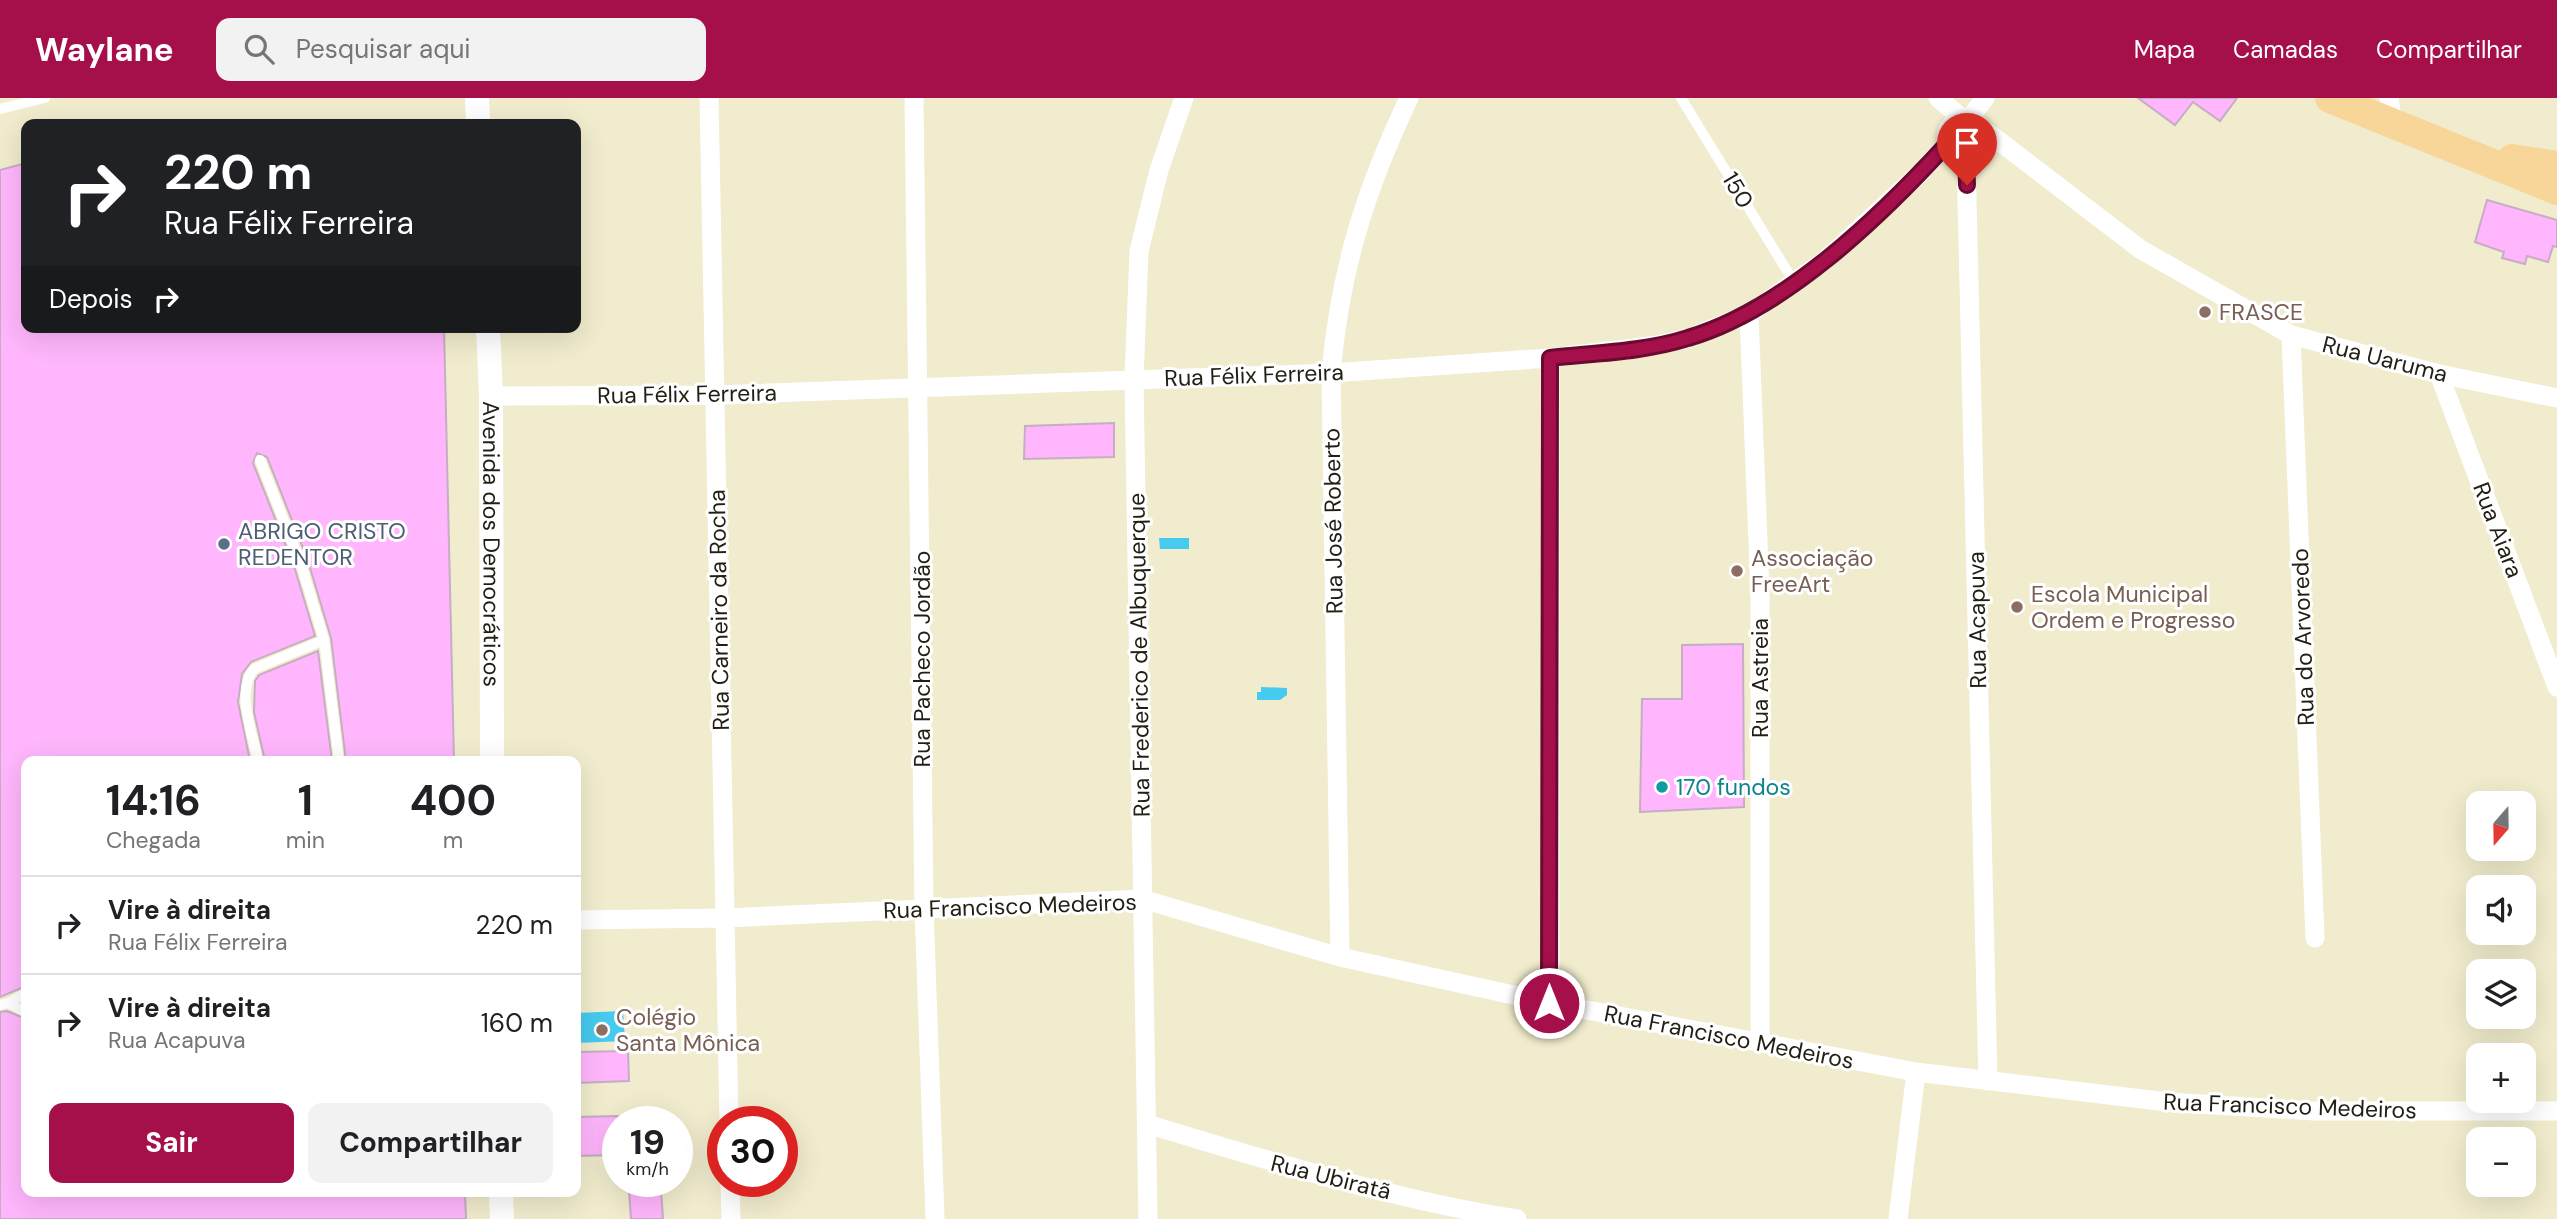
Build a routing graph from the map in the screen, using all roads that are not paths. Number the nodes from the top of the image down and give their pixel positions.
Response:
1 (45, 98) edge
2 (477, 98) edge
3 (709, 98) edge
4 (914, 98) edge
5 (1184, 98) edge
6 (1409, 98) edge
7 (1682, 98) edge
8 (1938, 98) edge
9 (1985, 98) edge
10 (2350, 101) edge
11 (0, 109) edge
12 (2391, 111) edge
13 (478, 119) edge
14 (1971, 122) junction
15 (1947, 144) junction
16 (2466, 151) junction
17 (1966, 158) junction
18 (2557, 166) edge
19 (2557, 190) edge
20 (1794, 282) junction
21 (1749, 314) junction
22 (488, 333) edge
23 (2291, 335) junction
24 (1550, 358) junction
25 (1331, 373) junction
26 (2439, 374) junction
27 (1134, 380) junction
28 (919, 389) junction
29 (714, 395) junction
30 (491, 396) junction
31 (2557, 398) edge
32 (260, 460) dead end
33 (324, 640) junction
34 (2557, 687) edge
35 (257, 756) edge
36 (338, 756) edge
37 (492, 756) edge
38 (1142, 899) junction
39 (924, 908) junction
40 (726, 918) junction
41 (581, 920) edge
42 (2315, 938) dead end
43 (1340, 957) junction
44 (21, 996) edge
45 (1549, 1003) junction
46 (4, 1004) edge
47 (21, 1010) edge
48 (1760, 1044) junction
49 (1916, 1072) junction
50 (1988, 1082) junction
51 (729, 1106) edge
52 (2557, 1111) edge
53 (1147, 1125) junction
54 (501, 1197) edge
55 (730, 1197) edge
56 (502, 1219) edge
57 (731, 1219) edge
58 (935, 1219) edge
59 (1148, 1219) edge
60 (1517, 1219) edge
61 (1898, 1219) edge

1 - 11 lane
2 - 13 street
3 - 29 street, Rua Carneiro da Rocha
4 - 28 street, Rua Pacheco Jordão
5 - 27 street, Rua Frederico de Albuquerque
6 - 25 street, Rua José Roberto
7 - 20 lane, 150
8 - 14 street, Rua Uaruma
9 - 14 street
10 - 12 main road
12 - 16 main road
14 - 15 street
14 - 17 street
14 - 23 street, Rua Uaruma
15 - 17 street
15 - 20 street, Rua Félix Ferreira
16 - 18 main road
16 - 19 main road
17 - 50 street, Rua Acapuva
20 - 21 street, Rua Félix Ferreira
21 - 24 street, Rua Félix Ferreira
21 - 48 street, Rua Astreia
22 - 30 street, Avenida dos Democráticos
23 - 26 street, Rua Uaruma
23 - 42 street, Rua do Arvoredo
24 - 25 street, Rua Félix Ferreira
24 - 45 street
25 - 27 street, Rua Félix Ferreira
25 - 43 street, Rua José Roberto
26 - 31 street, Rua Uaruma
26 - 34 street, Rua Aiara
27 - 28 street, Rua Félix Ferreira
27 - 38 street, Rua Frederico de Albuquerque
28 - 29 street, Rua Félix Ferreira
28 - 39 street, Rua Pacheco Jordão
29 - 30 street, Rua Félix Ferreira
29 - 40 street, Rua Carneiro da Rocha
30 - 37 street, Avenida dos Democráticos
32 - 33 lane
33 - 35 lane
33 - 36 lane
38 - 39 street, Rua Francisco Medeiros
38 - 43 street, Rua Francisco Medeiros
38 - 53 street, Rua Frederico de Albuquerque
39 - 40 street, Rua Francisco Medeiros
39 - 58 street, Rua Pacheco Jordão
40 - 41 street, Rua Francisco Medeiros
40 - 51 street, Rua Carneiro da Rocha
43 - 45 street, Rua Francisco Medeiros
44 - 46 lane
45 - 48 street, Rua Francisco Medeiros
46 - 47 lane
48 - 49 street, Rua Francisco Medeiros
49 - 50 street, Rua Francisco Medeiros
49 - 61 street
50 - 52 street, Rua Francisco Medeiros
53 - 59 street, Rua Frederico de Albuquerque
53 - 60 street, Rua Ubiratã
54 - 56 street
55 - 57 street

